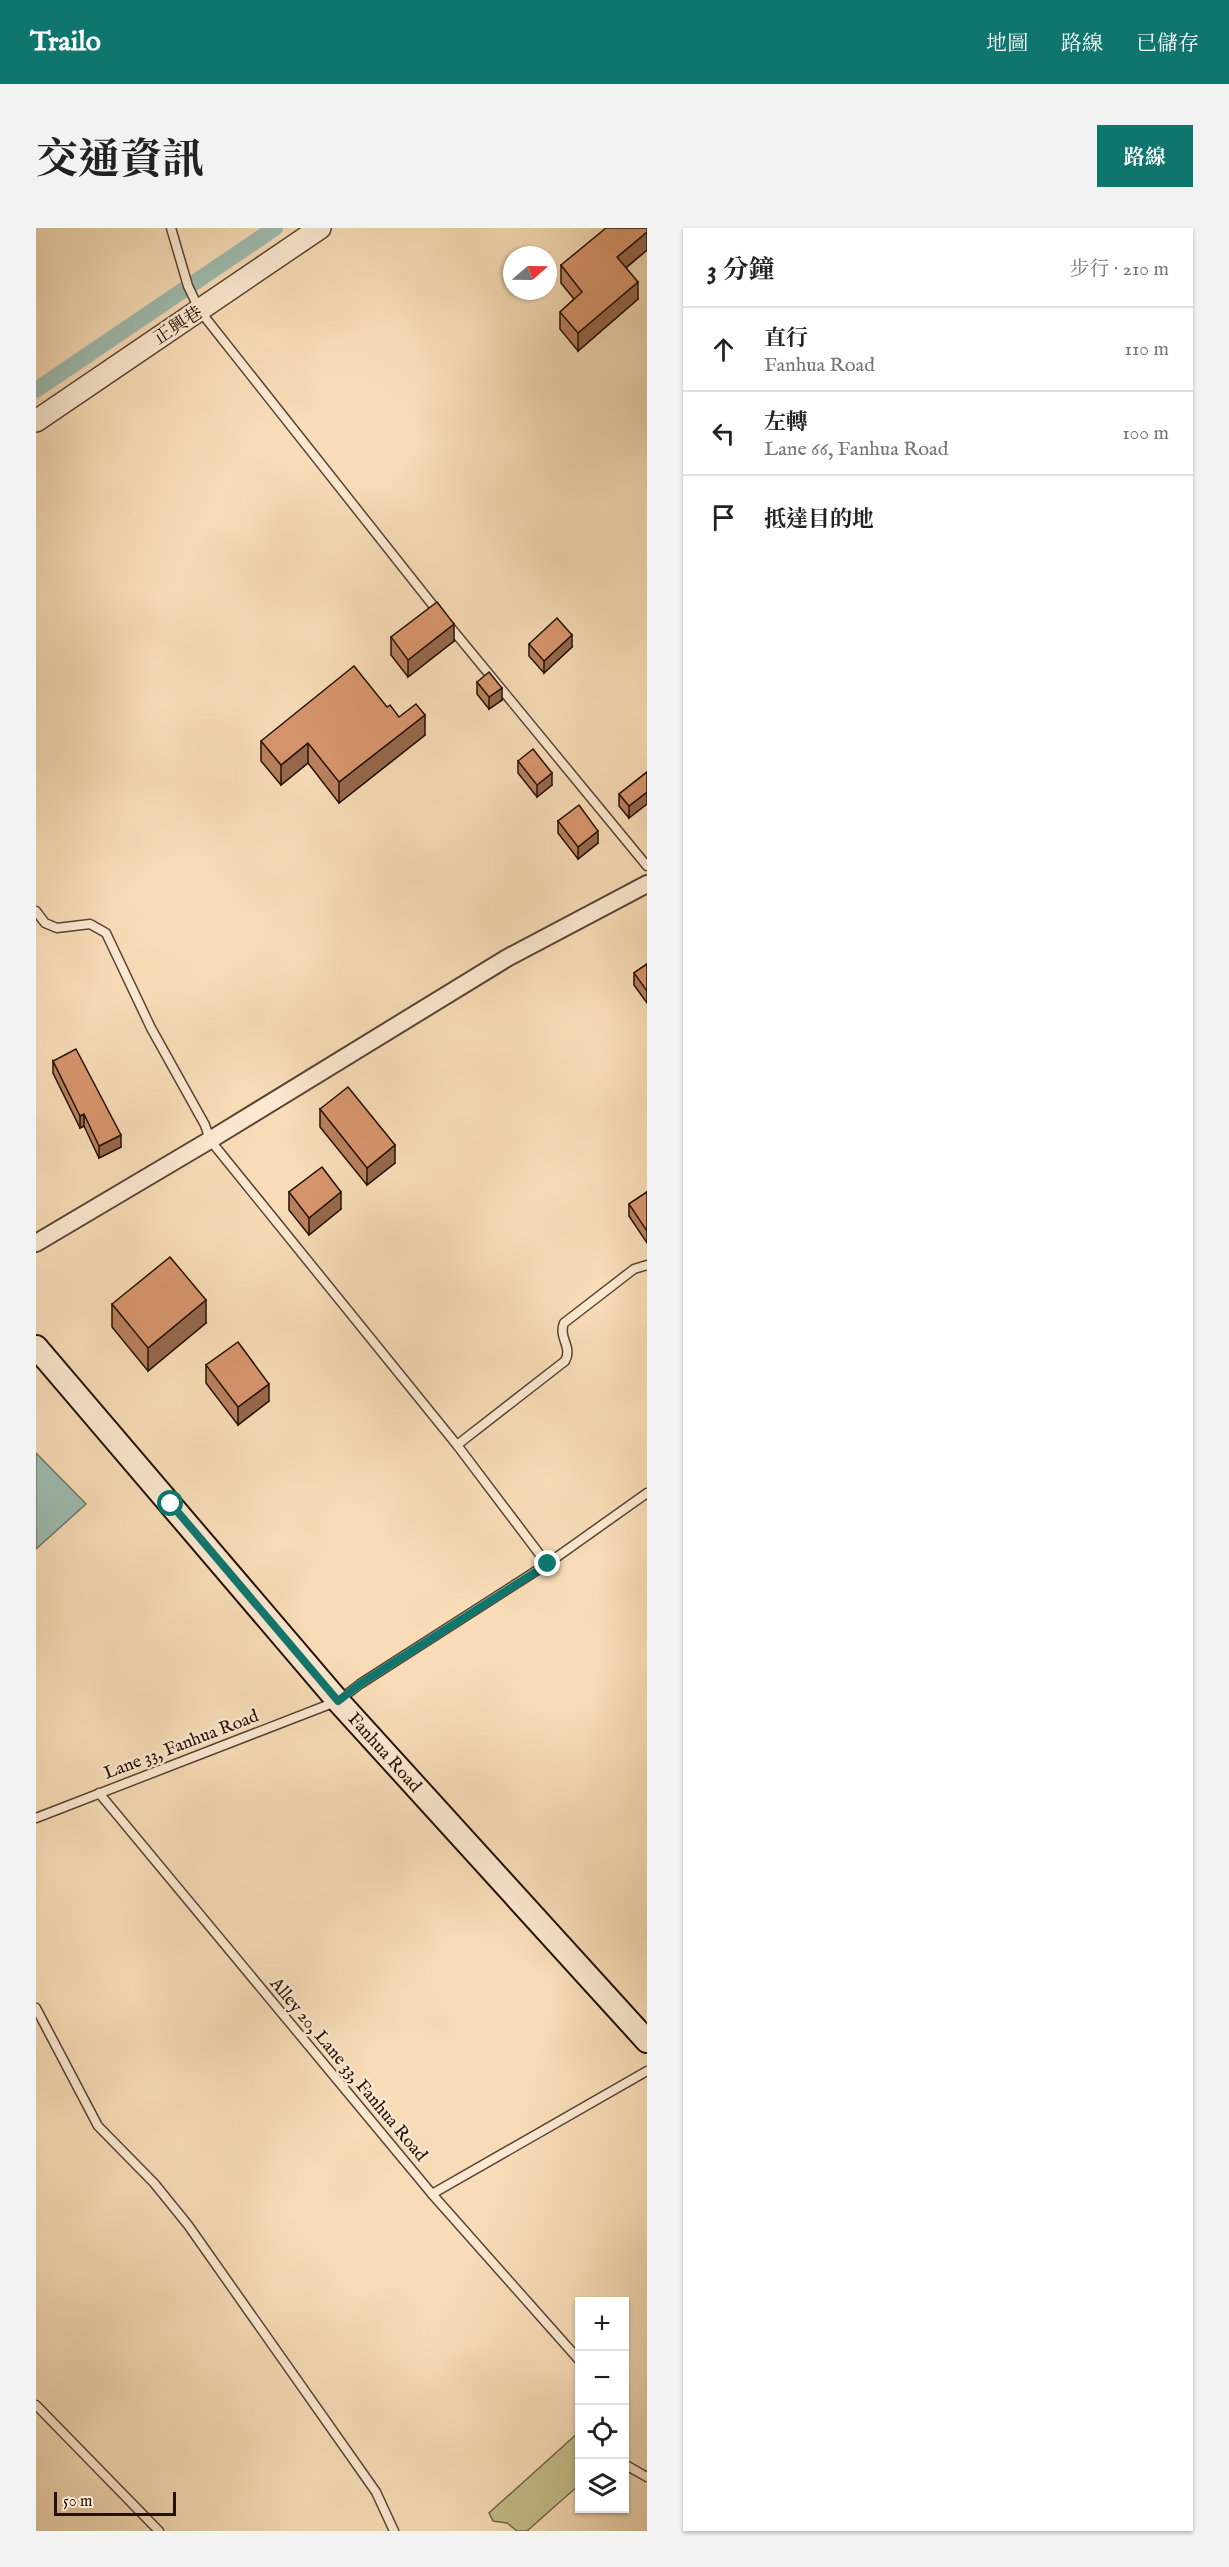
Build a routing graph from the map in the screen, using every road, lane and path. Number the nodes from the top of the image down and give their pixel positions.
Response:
1 (171, 228) edge
2 (320, 228) edge
3 (198, 308) junction
4 (36, 421) edge
5 (647, 866) edge
6 (647, 884) edge
7 (36, 911) edge
8 (210, 1140) junction
9 (36, 1243) edge
10 (647, 1265) edge
11 (36, 1347) edge
12 (457, 1445) junction
13 (647, 1493) edge
14 (548, 1564) junction
15 (338, 1701) junction
16 (99, 1793) junction
17 (36, 1818) edge
18 (36, 2008) edge
19 (647, 2041) edge
20 (647, 2072) edge
21 (432, 2194) junction
22 (575, 2356) edge
23 (36, 2405) edge
24 (629, 2467) edge
25 (647, 2477) edge
26 (159, 2531) edge
27 (394, 2531) edge

1 - 3 lane
2 - 3 street, 正興巷
3 - 4 street, 正興巷
3 - 5 lane
6 - 8 street
7 - 8 lane
8 - 9 street
8 - 12 lane
10 - 12 lane
11 - 15 main road, Fanhua Road
12 - 14 lane
13 - 14 lane, Lane 33, Fanhua Road
14 - 15 lane, Lane 33, Fanhua Road
15 - 16 lane, Lane 33, Fanhua Road
15 - 19 main road, Fanhua Road
16 - 17 lane, Lane 33, Fanhua Road
16 - 21 lane, Alley 20, Lane 33, Fanhua Road
18 - 27 lane
20 - 21 lane
21 - 22 lane, Alley 20, Lane 33, Fanhua Road
23 - 26 lane
24 - 25 lane

